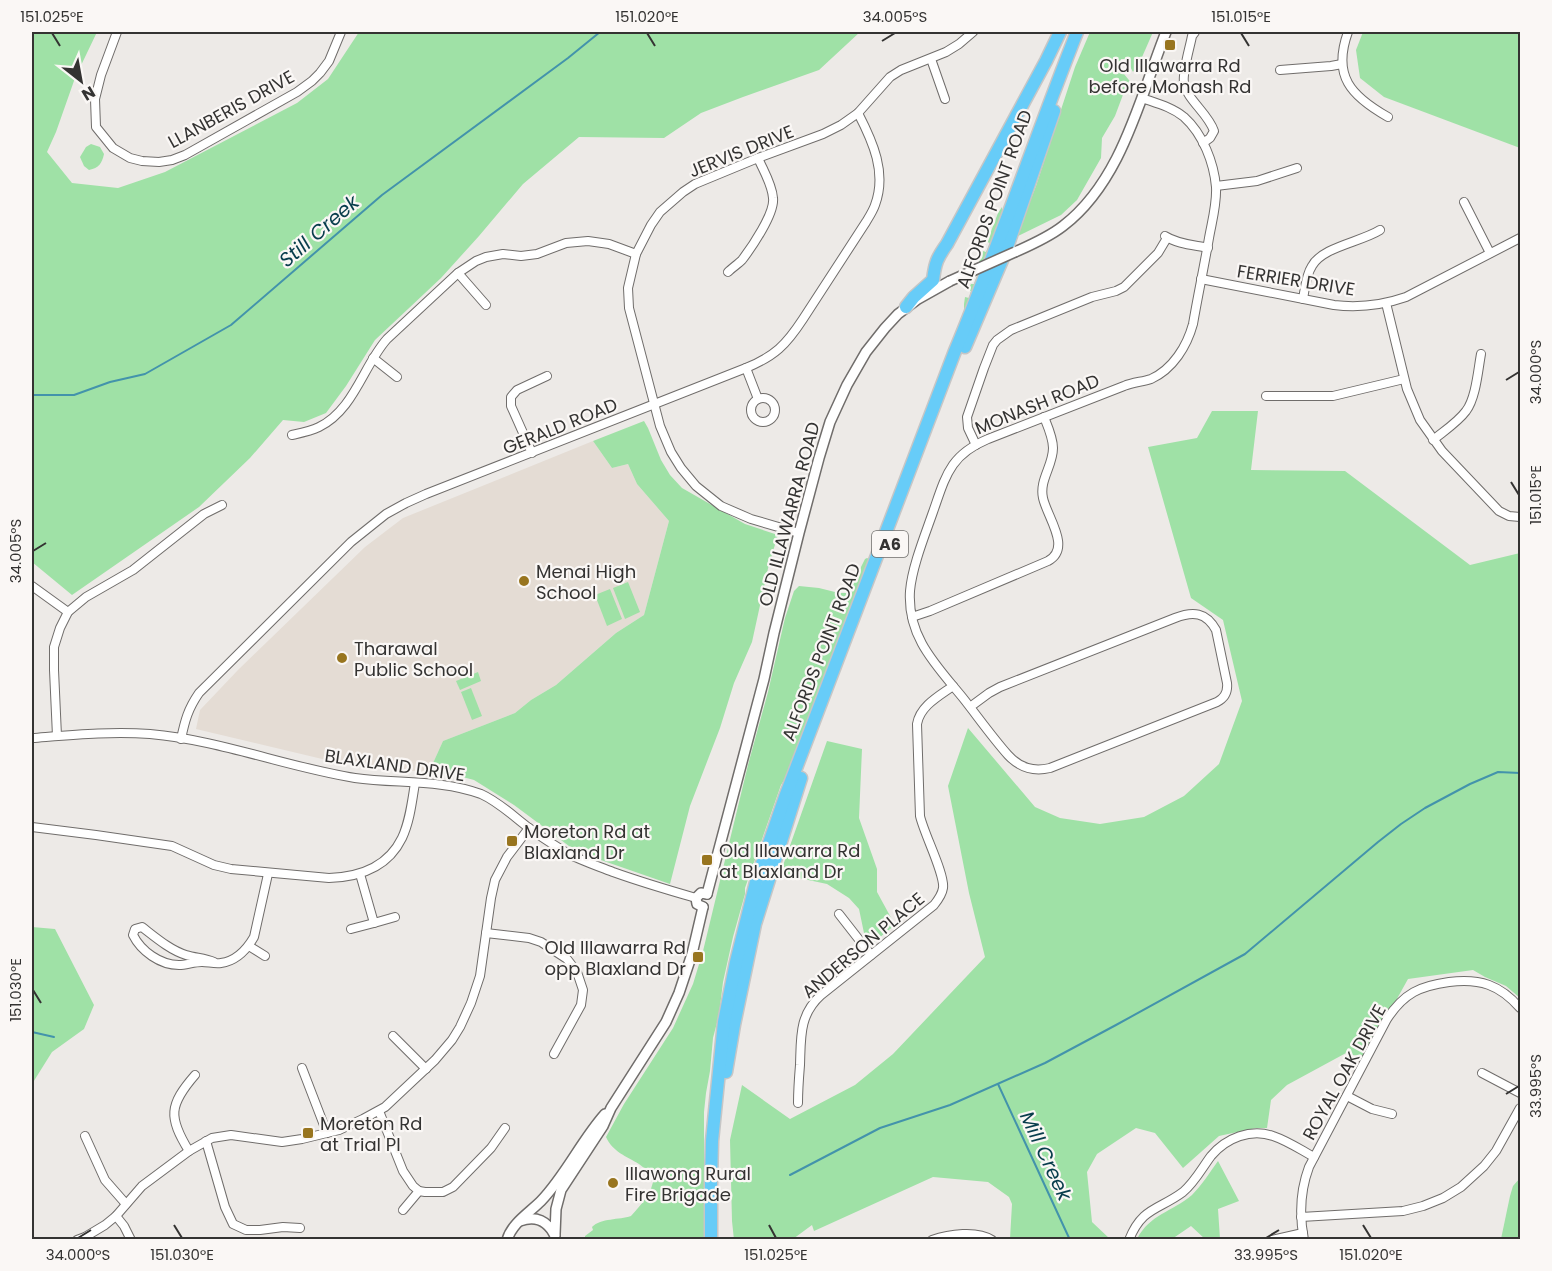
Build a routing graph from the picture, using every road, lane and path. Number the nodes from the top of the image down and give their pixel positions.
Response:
1 (117, 32) edge
2 (341, 32) edge
3 (973, 32) edge
4 (1060, 32) edge
5 (1077, 32) edge
6 (1085, 32) edge
7 (1166, 32) edge
8 (1195, 32) edge
9 (1348, 32) edge
10 (931, 58) junction
11 (1342, 64) junction
12 (1280, 70) dead end
13 (1142, 98) junction
14 (945, 99) dead end
15 (858, 113) junction
16 (1388, 117) dead end
17 (1203, 143) junction
18 (758, 158) junction
19 (1297, 168) dead end
20 (1216, 186) junction
21 (1464, 202) dead end
22 (1380, 230) dead end
23 (1521, 238) edge
24 (1208, 248) junction
25 (1491, 253) junction
26 (636, 254) junction
27 (728, 272) dead end
28 (458, 273) junction
29 (1201, 279) junction
30 (1303, 299) junction
31 (1386, 303) junction
32 (486, 305) dead end
33 (906, 307) junction
34 (1480, 354) dead end
35 (373, 358) junction
36 (746, 368) junction
37 (547, 376) dead end
38 (397, 377) dead end
39 (1404, 379) junction
40 (1266, 396) dead end
41 (758, 399) dead end
42 (655, 404) junction
43 (1044, 417) junction
44 (292, 435) dead end
45 (1433, 440) junction
46 (976, 445) junction
47 (532, 453) junction
48 (222, 505) dead end
49 (1521, 517) edge
50 (799, 533) junction
51 (32, 586) edge
52 (68, 612) junction
53 (912, 616) junction
54 (953, 686) junction
55 (970, 707) junction
56 (57, 736) junction
57 (32, 738) edge
58 (181, 739) junction
59 (415, 783) junction
60 (32, 827) edge
61 (529, 828) junction
62 (268, 874) junction
63 (360, 874) junction
64 (707, 894) junction
65 (696, 898) junction
66 (703, 907) junction
67 (839, 914) dead end
68 (395, 917) dead end
69 (374, 923) junction
70 (351, 929) dead end
71 (486, 933) junction
72 (249, 946) junction
73 (871, 955) junction
74 (265, 956) dead end
75 (214, 962) junction
76 (1521, 1008) edge
77 (393, 1036) dead end
78 (554, 1054) dead end
79 (302, 1068) dead end
80 (426, 1069) junction
81 (1482, 1073) dead end
82 (195, 1075) dead end
83 (1521, 1093) edge
84 (1347, 1096) junction
85 (798, 1103) dead end
86 (611, 1108) junction
87 (1521, 1108) edge
88 (379, 1111) junction
89 (1392, 1114) dead end
90 (506, 1128) dead end
91 (327, 1133) junction
92 (85, 1136) dead end
93 (206, 1141) junction
94 (189, 1151) junction
95 (1314, 1157) junction
96 (419, 1191) junction
97 (126, 1204) junction
98 (403, 1210) dead end
99 (116, 1216) junction
100 (1300, 1216) junction
101 (518, 1222) junction
102 (300, 1228) dead end
103 (1304, 1236) edge
104 (506, 1237) edge
105 (557, 1237) edge
106 (77, 1239) edge
107 (131, 1239) edge
108 (711, 1239) edge
109 (719, 1239) edge
110 (932, 1239) edge
111 (992, 1239) edge
112 (1129, 1239) edge
113 (1272, 1239) edge

1 - 2 street, LLANBERIS DRIVE
3 - 10 street, JERVIS DRIVE
4 - 33 highway
5 - 108 highway, ALFORDS POINT ROAD / A6
6 - 109 highway, ALFORDS POINT ROAD / A6
7 - 13 street, OLD ILLAWARRA ROAD
8 - 17 street
9 - 11 street
10 - 14 street
10 - 15 street, JERVIS DRIVE
11 - 12 street
11 - 16 street
13 - 17 street, MONASH ROAD
13 - 33 street, OLD ILLAWARRA ROAD, bridge
15 - 18 street, JERVIS DRIVE
15 - 36 street, GERALD ROAD
17 - 20 street, MONASH ROAD
18 - 26 street, JERVIS DRIVE
18 - 27 street
19 - 20 street
20 - 24 street, MONASH ROAD
21 - 25 street
22 - 30 street
23 - 25 street, FERRIER DRIVE
24 - 29 street, MONASH ROAD
24 - 46 street
25 - 31 street, FERRIER DRIVE
26 - 28 street
26 - 42 street, JERVIS DRIVE
28 - 32 street
28 - 35 street
29 - 30 street, FERRIER DRIVE
29 - 43 street, MONASH ROAD
30 - 31 street, FERRIER DRIVE
31 - 39 street
33 - 50 street, OLD ILLAWARRA ROAD
34 - 45 street
35 - 38 street
35 - 44 street
36 - 41 street
36 - 42 street, GERALD ROAD
37 - 47 street
39 - 40 street
39 - 45 street
42 - 47 street, GERALD ROAD
42 - 50 street, JERVIS DRIVE
43 - 46 street, MONASH ROAD
43 - 53 street
45 - 49 street
46 - 53 street, MONASH ROAD
47 - 58 street, GERALD ROAD
48 - 52 street
50 - 64 street, OLD ILLAWARRA ROAD
51 - 52 street
52 - 56 street
53 - 54 street, MONASH ROAD
54 - 55 street, MONASH ROAD
54 - 73 street, ANDERSON PLACE
55 - 55 street, MONASH ROAD
56 - 57 street, BLAXLAND DRIVE
56 - 58 street, BLAXLAND DRIVE
58 - 59 street, BLAXLAND DRIVE
59 - 61 street, BLAXLAND DRIVE
59 - 63 street
60 - 62 street
61 - 65 street, BLAXLAND DRIVE
61 - 71 street
62 - 63 street
62 - 72 street
63 - 69 street
64 - 65 street
64 - 66 street
65 - 66 street
66 - 86 street
67 - 73 street
68 - 69 street
69 - 70 street
71 - 78 street
71 - 80 street
72 - 74 street
72 - 75 street
73 - 85 street, ANDERSON PLACE
75 - 75 street
76 - 84 street, ROYAL OAK DRIVE
77 - 80 street
79 - 91 street
80 - 88 street
81 - 83 street
82 - 94 street
84 - 89 street
84 - 95 street, ROYAL OAK DRIVE
86 - 101 street
86 - 105 street
87 - 100 street
88 - 91 street
88 - 96 street
90 - 96 street
91 - 93 street
92 - 97 street
93 - 94 street
93 - 102 street
94 - 97 street
95 - 100 street, ROYAL OAK DRIVE
95 - 112 street
96 - 98 street
97 - 99 street
99 - 106 street
99 - 107 street
100 - 103 street, ROYAL OAK DRIVE
101 - 104 street
101 - 105 street
103 - 113 street
110 - 111 street

